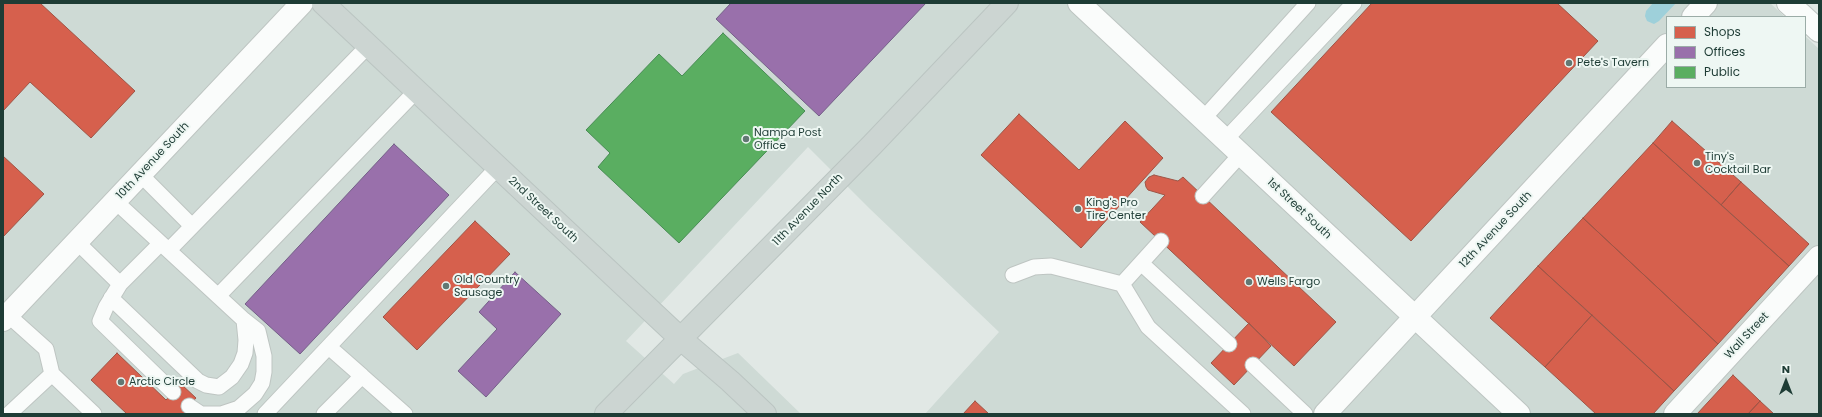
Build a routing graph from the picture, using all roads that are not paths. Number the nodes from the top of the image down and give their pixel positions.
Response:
1 (302, 3) edge
2 (322, 3) edge
3 (1007, 3) edge
4 (1079, 3) edge
5 (1308, 3) edge
6 (1354, 3) edge
7 (1706, 3) edge
8 (1788, 3) edge
9 (1694, 16) edge
10 (1802, 16) edge
11 (1806, 20) edge
12 (1819, 31) edge
13 (368, 46) junction
14 (1666, 46) edge
15 (416, 91) junction
16 (1203, 119) junction
17 (1233, 147) junction
18 (498, 168) junction
19 (140, 174) junction
20 (1203, 196) dead end
21 (115, 201) junction
22 (192, 226) junction
23 (1161, 241) dead end
24 (77, 242) junction
25 (164, 247) junction
26 (1819, 257) edge
27 (1141, 262) junction
28 (1013, 275) dead end
29 (120, 284) junction
30 (1122, 284) junction
31 (218, 296) junction
32 (111, 298) junction
33 (5, 317) edge
34 (1415, 317) junction
35 (244, 320) junction
36 (681, 339) junction
37 (1229, 344) dead end
38 (329, 347) junction
39 (1253, 365) dead end
40 (52, 374) junction
41 (362, 376) junction
42 (173, 392) dead end
43 (189, 406) dead end
44 (399, 412) edge
45 (9, 414) edge
46 (94, 414) edge
47 (265, 414) edge
48 (324, 414) edge
49 (606, 414) edge
50 (765, 414) edge
51 (1243, 414) edge
52 (1305, 414) edge
53 (1325, 414) edge
54 (1519, 414) edge
55 (1676, 414) edge

1 - 19 street, 10th Avenue South
2 - 13 main road, 2nd Street South
3 - 36 main road, 11th Avenue North
4 - 16 street, 1st Street South
5 - 16 lane
6 - 17 lane
7 - 9 street
8 - 10 street
11 - 12 street
13 - 15 main road, 2nd Street South
13 - 22 lane
14 - 34 street, 12th Avenue South
15 - 18 main road, 2nd Street South
15 - 31 lane
16 - 17 street, 1st Street South
17 - 20 lane
17 - 34 street, 1st Street South
18 - 36 main road, 2nd Street South
18 - 38 lane
19 - 21 street, 10th Avenue South
19 - 22 lane
21 - 24 street, 10th Avenue South
21 - 25 lane
22 - 25 lane
23 - 27 lane
24 - 29 lane
24 - 33 street, 10th Avenue South
25 - 29 lane
25 - 31 lane
26 - 55 street, Wall Street
27 - 30 lane
27 - 37 lane
28 - 30 lane
29 - 32 lane
30 - 51 lane
31 - 35 lane
32 - 35 lane
32 - 42 lane
33 - 40 lane
34 - 53 street, 12th Avenue South
34 - 54 street, 1st Street South
35 - 43 lane
36 - 49 main road, 11th Avenue North
36 - 50 main road, 2nd Street South
38 - 41 lane
38 - 47 lane
39 - 52 lane
40 - 45 lane
40 - 46 lane
41 - 44 lane
41 - 48 lane

